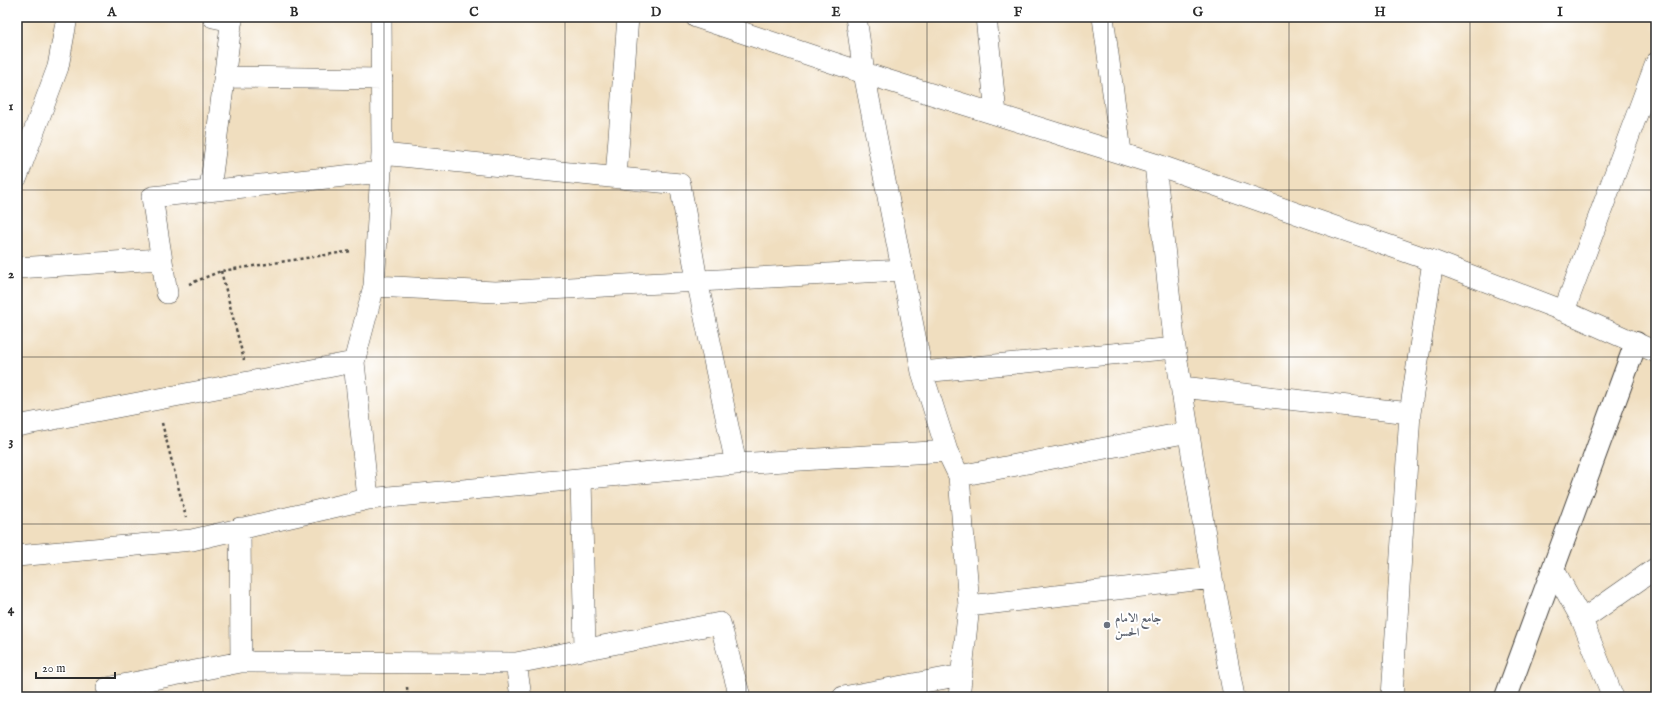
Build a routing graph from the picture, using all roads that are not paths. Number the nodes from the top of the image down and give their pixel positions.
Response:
1 (67, 17) edge
2 (381, 17) edge
3 (628, 17) edge
4 (696, 17) edge
5 (856, 17) edge
6 (986, 17) edge
7 (1103, 17) edge
8 (226, 18) edge
9 (1656, 63) edge
10 (864, 73) junction
11 (224, 78) junction
12 (382, 79) junction
13 (996, 114) junction
14 (1121, 152) junction
15 (381, 163) junction
16 (1155, 164) junction
17 (19, 165) edge
18 (616, 177) junction
19 (210, 190) junction
20 (161, 259) junction
21 (1432, 261) junction
22 (17, 268) edge
23 (902, 270) junction
24 (697, 280) junction
25 (374, 286) junction
26 (167, 293) road end
27 (1564, 310) junction
28 (1636, 343) junction
29 (1175, 348) junction
30 (1656, 352) edge
31 (354, 362) junction
32 (922, 372) junction
33 (1182, 387) junction
34 (1410, 413) junction
35 (17, 426) edge
36 (1189, 432) junction
37 (947, 451) junction
38 (736, 464) junction
39 (959, 476) junction
40 (582, 479) junction
41 (368, 499) junction
42 (240, 528) junction
43 (17, 556) edge
44 (1554, 568) junction
45 (1656, 568) edge
46 (1212, 578) junction
47 (970, 606) junction
48 (1582, 620) junction
49 (585, 649) junction
50 (241, 662) junction
51 (516, 663) junction
52 (962, 675) junction
53 (107, 688) dead end
54 (522, 697) edge
55 (740, 697) edge
56 (843, 697) edge
57 (959, 697) edge
58 (1234, 697) edge
59 (1392, 697) edge
60 (1506, 697) edge
61 (1612, 697) edge

1 - 17 street
2 - 12 street
3 - 18 street
4 - 10 street
5 - 10 street
6 - 13 street
7 - 14 street
8 - 11 street
9 - 27 street
10 - 13 street
10 - 23 street
11 - 12 street
11 - 19 street
12 - 15 street
13 - 14 street
14 - 16 street
15 - 18 street
15 - 19 street
15 - 25 street
16 - 21 street
16 - 29 street
18 - 24 street
19 - 20 street
20 - 22 street
20 - 26 street
21 - 27 street
21 - 34 street
23 - 24 street
23 - 32 street
24 - 25 street
24 - 38 street
25 - 31 street
27 - 28 street
28 - 30 street
28 - 44 street
29 - 32 street
29 - 33 street
31 - 35 street
31 - 41 street
32 - 37 street
33 - 34 street
33 - 36 street
34 - 59 street
36 - 39 street
36 - 46 street
37 - 38 street
37 - 39 street
38 - 40 street
39 - 47 street
40 - 41 street
40 - 49 street
41 - 42 street
42 - 43 street
42 - 50 street
44 - 48 street
44 - 60 street
45 - 48 street
46 - 47 street
46 - 58 street
47 - 52 street
48 - 61 street
49 - 51 street
49 - 55 street
50 - 51 street
50 - 53 street
51 - 54 street
52 - 56 street
52 - 57 street

